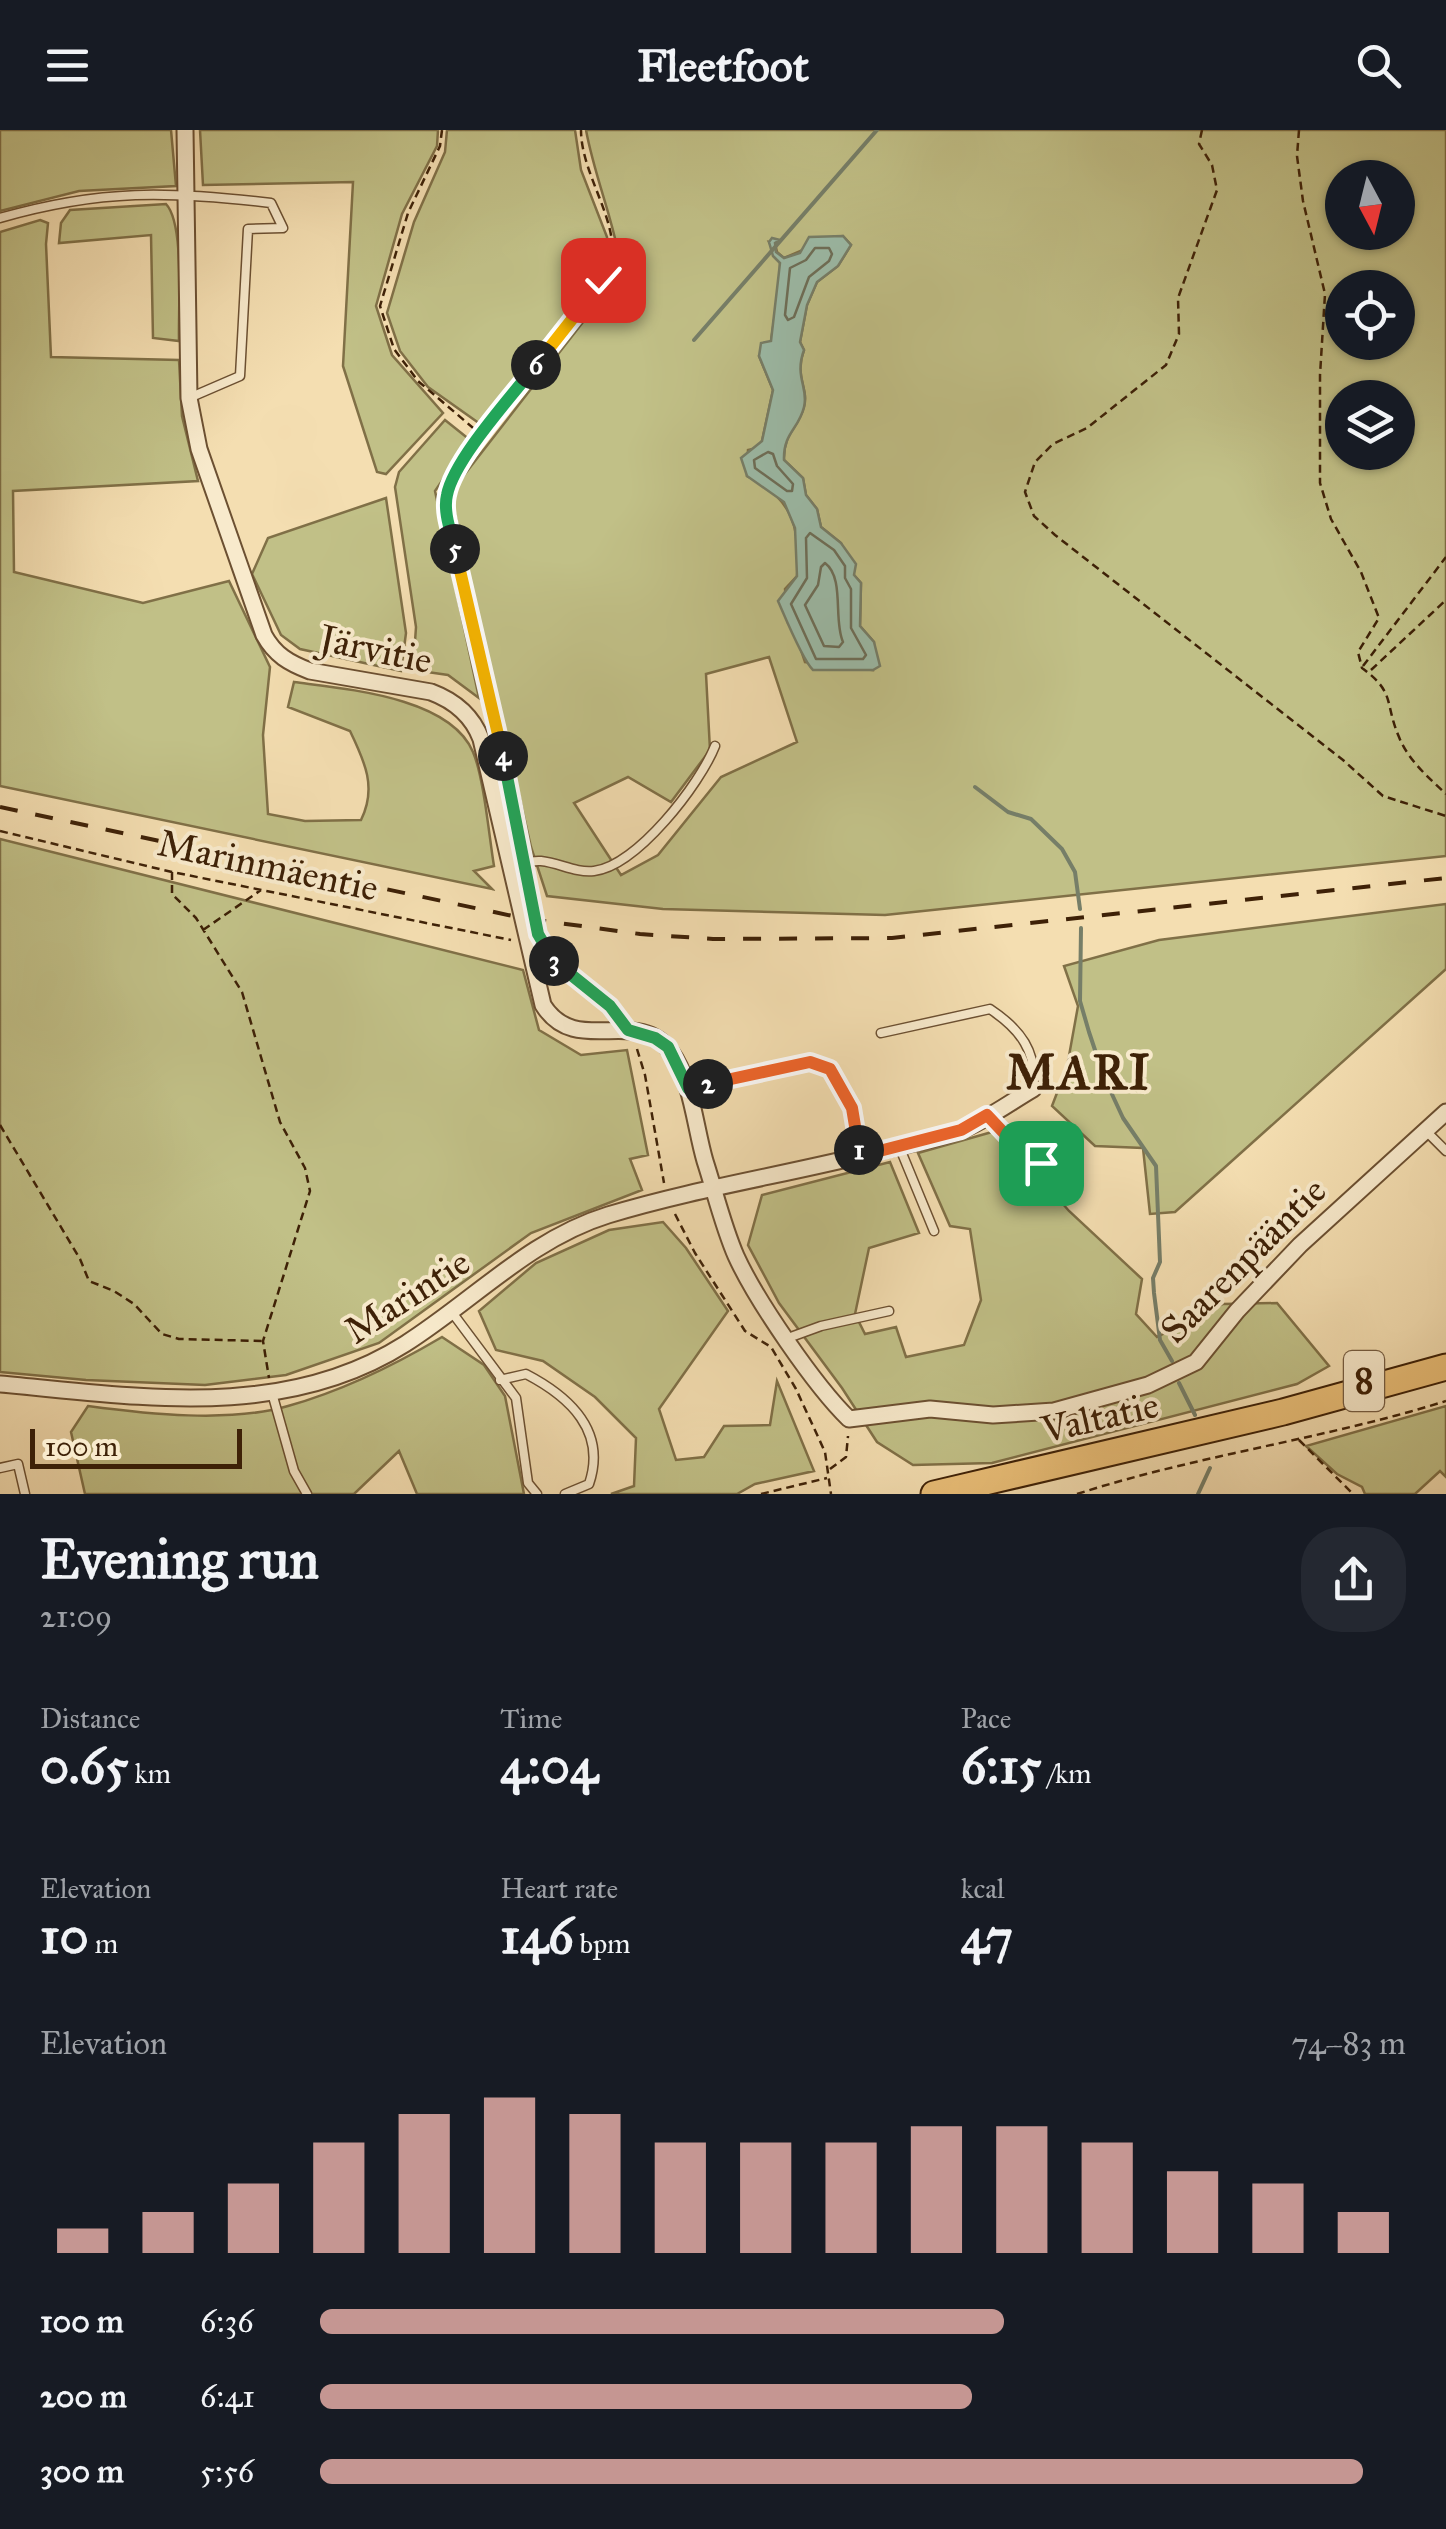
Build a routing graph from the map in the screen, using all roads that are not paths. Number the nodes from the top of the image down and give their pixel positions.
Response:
1 (185, 130) edge
2 (186, 194) junction
3 (0, 218) edge
4 (189, 398) junction
5 (715, 746) dead end
6 (518, 864) junction
7 (881, 1034) dead end
8 (688, 1088) junction
9 (1033, 1089) joint
10 (1446, 1112) edge
11 (987, 1115) junction
12 (1426, 1131) junction
13 (898, 1146) junction
14 (1446, 1151) edge
15 (860, 1156) junction
16 (1041, 1163) dead end
17 (714, 1190) junction
18 (934, 1231) dead end
19 (451, 1311) junction
20 (889, 1311) dead end
21 (788, 1338) junction
22 (1446, 1350) edge
23 (1446, 1367) edge
24 (500, 1380) junction
25 (0, 1384) edge
26 (272, 1393) junction
27 (1282, 1412) junction
28 (0, 1468) edge
29 (25, 1494) edge
30 (307, 1494) edge
31 (537, 1494) edge
32 (565, 1494) edge
33 (934, 1494) edge

1 - 2 street, Järvitie
2 - 3 lane
2 - 4 street, Järvitie
2 - 4 lane
4 - 6 street, Järvitie
5 - 6 lane
6 - 8 street, Järvitie
7 - 9 lane
8 - 15 lane
8 - 17 street, Järvitie
9 - 11 street, Marintie
10 - 12 street, Saarenpääntie
11 - 13 street, Marintie
11 - 16 lane
12 - 14 lane
12 - 21 street, Saarenpääntie
13 - 15 street, Marintie
13 - 18 lane
15 - 17 street, Marintie
17 - 19 street, Marintie
17 - 21 street
19 - 24 lane
19 - 26 street, Marintie
20 - 21 lane
22 - 27 highway, Valtatie / 8
23 - 27 highway, Valtatie / 8
24 - 31 lane
24 - 32 lane
25 - 26 street, Marintie
26 - 30 lane
27 - 33 highway, Valtatie / 8
28 - 29 lane

